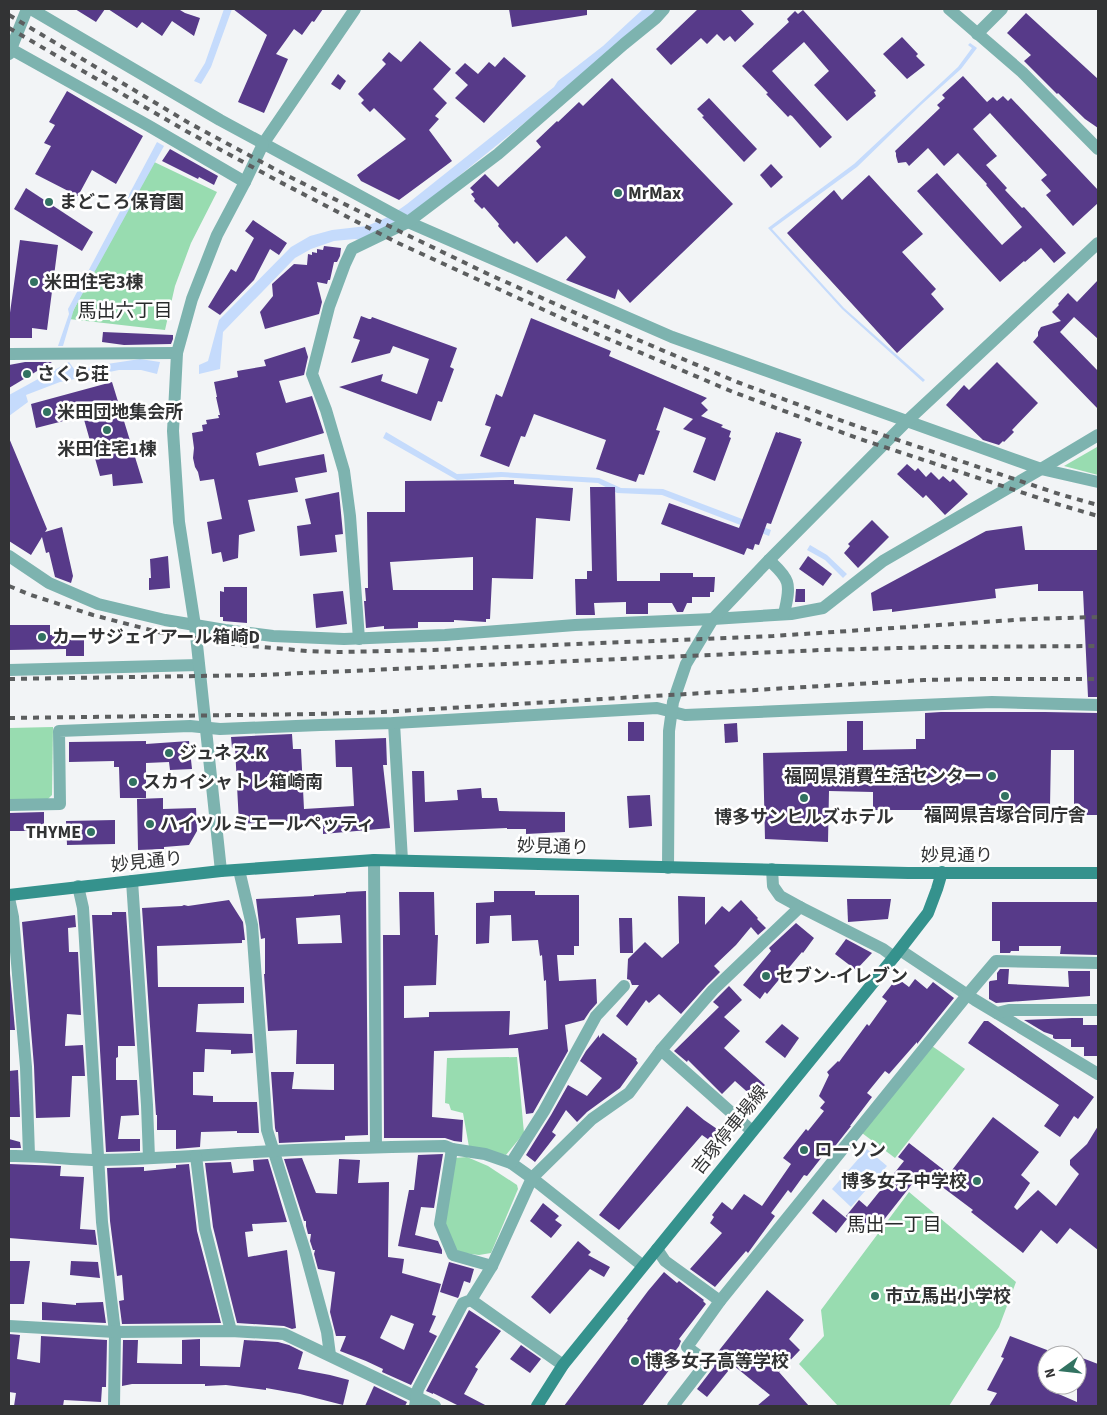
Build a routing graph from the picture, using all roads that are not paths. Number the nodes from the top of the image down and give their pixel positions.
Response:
1 (27, 9) edge
2 (31, 9) edge
3 (355, 9) edge
4 (664, 9) edge
5 (948, 9) edge
6 (1002, 9) edge
7 (977, 34) junction
8 (10, 51) edge
9 (263, 144) junction
10 (1098, 149) edge
11 (245, 182) junction
12 (408, 222) junction
13 (1098, 243) edge
14 (177, 353) junction
15 (9, 354) edge
16 (907, 421) junction
17 (1098, 434) edge
18 (1041, 469) junction
19 (1098, 482) edge
20 (9, 556) edge
21 (769, 560) junction
22 (784, 614) junction
23 (713, 620) junction
24 (195, 626) junction
25 (358, 639) junction
26 (199, 666) junction
27 (9, 670) edge
28 (1098, 705) edge
29 (671, 712) junction
30 (394, 724) junction
31 (206, 727) junction
32 (9, 805) edge
33 (374, 860) junction
34 (402, 860) junction
35 (668, 868) junction
36 (239, 870) junction
37 (772, 870) junction
38 (221, 871) junction
39 (942, 872) junction
40 (1098, 873) edge
41 (132, 881) junction
42 (78, 886) junction
43 (9, 896) edge
44 (800, 907) junction
45 (897, 954) junction
46 (1098, 963) edge
47 (624, 986) dead end
48 (968, 994) junction
49 (1098, 1010) edge
50 (997, 1013) junction
51 (661, 1050) junction
52 (1098, 1074) edge
53 (752, 1131) junction
54 (376, 1147) junction
55 (452, 1149) junction
56 (274, 1151) junction
57 (29, 1155) junction
58 (9, 1156) edge
59 (196, 1156) junction
60 (148, 1158) junction
61 (98, 1160) junction
62 (511, 1163) junction
63 (532, 1178) junction
64 (657, 1249) junction
65 (492, 1266) junction
66 (643, 1266) junction
67 (471, 1300) junction
68 (720, 1302) junction
69 (9, 1326) edge
70 (232, 1331) junction
71 (115, 1332) junction
72 (330, 1356) junction
73 (563, 1365) junction
74 (416, 1402) edge
75 (114, 1406) edge
76 (435, 1406) edge
77 (537, 1406) edge
78 (673, 1406) edge

1 - 8 street
2 - 9 street
3 - 9 street
4 - 12 street
5 - 7 street
6 - 7 street
7 - 10 street
8 - 11 street
9 - 11 street
9 - 12 street
11 - 14 street
12 - 16 street
12 - 25 street
13 - 16 street
14 - 15 street
14 - 24 street
16 - 18 street
16 - 21 street
17 - 18 street
18 - 19 street
18 - 22 street
20 - 24 street
21 - 22 street
21 - 23 street
22 - 23 street
23 - 25 street
23 - 29 street
24 - 25 street
24 - 26 street
26 - 27 street
26 - 31 street
28 - 29 street
29 - 30 street
29 - 35 street
30 - 31 street
30 - 34 street
31 - 32 street
31 - 38 street
33 - 34 main road, 妙見通り
33 - 36 main road, 妙見通り
33 - 54 street
34 - 35 main road, 妙見通り
35 - 37 main road, 妙見通り
36 - 38 main road, 妙見通り
36 - 56 street
37 - 39 main road, 妙見通り
37 - 44 street
38 - 41 main road, 妙見通り
39 - 40 main road, 妙見通り
39 - 45 main road, 吉塚停車場線
41 - 42 main road, 妙見通り
41 - 60 street
42 - 43 main road, 妙見通り
42 - 61 street
43 - 57 street
44 - 45 street
44 - 51 street
45 - 48 street
45 - 53 main road, 吉塚停車場線
46 - 48 street
47 - 62 street
48 - 50 street
48 - 68 street
49 - 50 street
50 - 52 street
51 - 53 street
51 - 63 street
53 - 64 main road, 吉塚停車場線
54 - 55 street
54 - 56 street
55 - 62 street
55 - 65 street
56 - 59 street
56 - 72 street
57 - 58 street
57 - 61 street
59 - 60 street
59 - 70 street
60 - 61 street
61 - 71 street
62 - 63 street
63 - 65 street
63 - 66 street
64 - 66 main road, 吉塚停車場線
64 - 68 street
65 - 67 street
66 - 73 main road, 吉塚停車場線
67 - 73 street
67 - 74 street
68 - 78 street
69 - 71 street
70 - 71 street
70 - 72 street
71 - 75 street
72 - 74 street
73 - 77 main road, 吉塚停車場線
74 - 76 street

